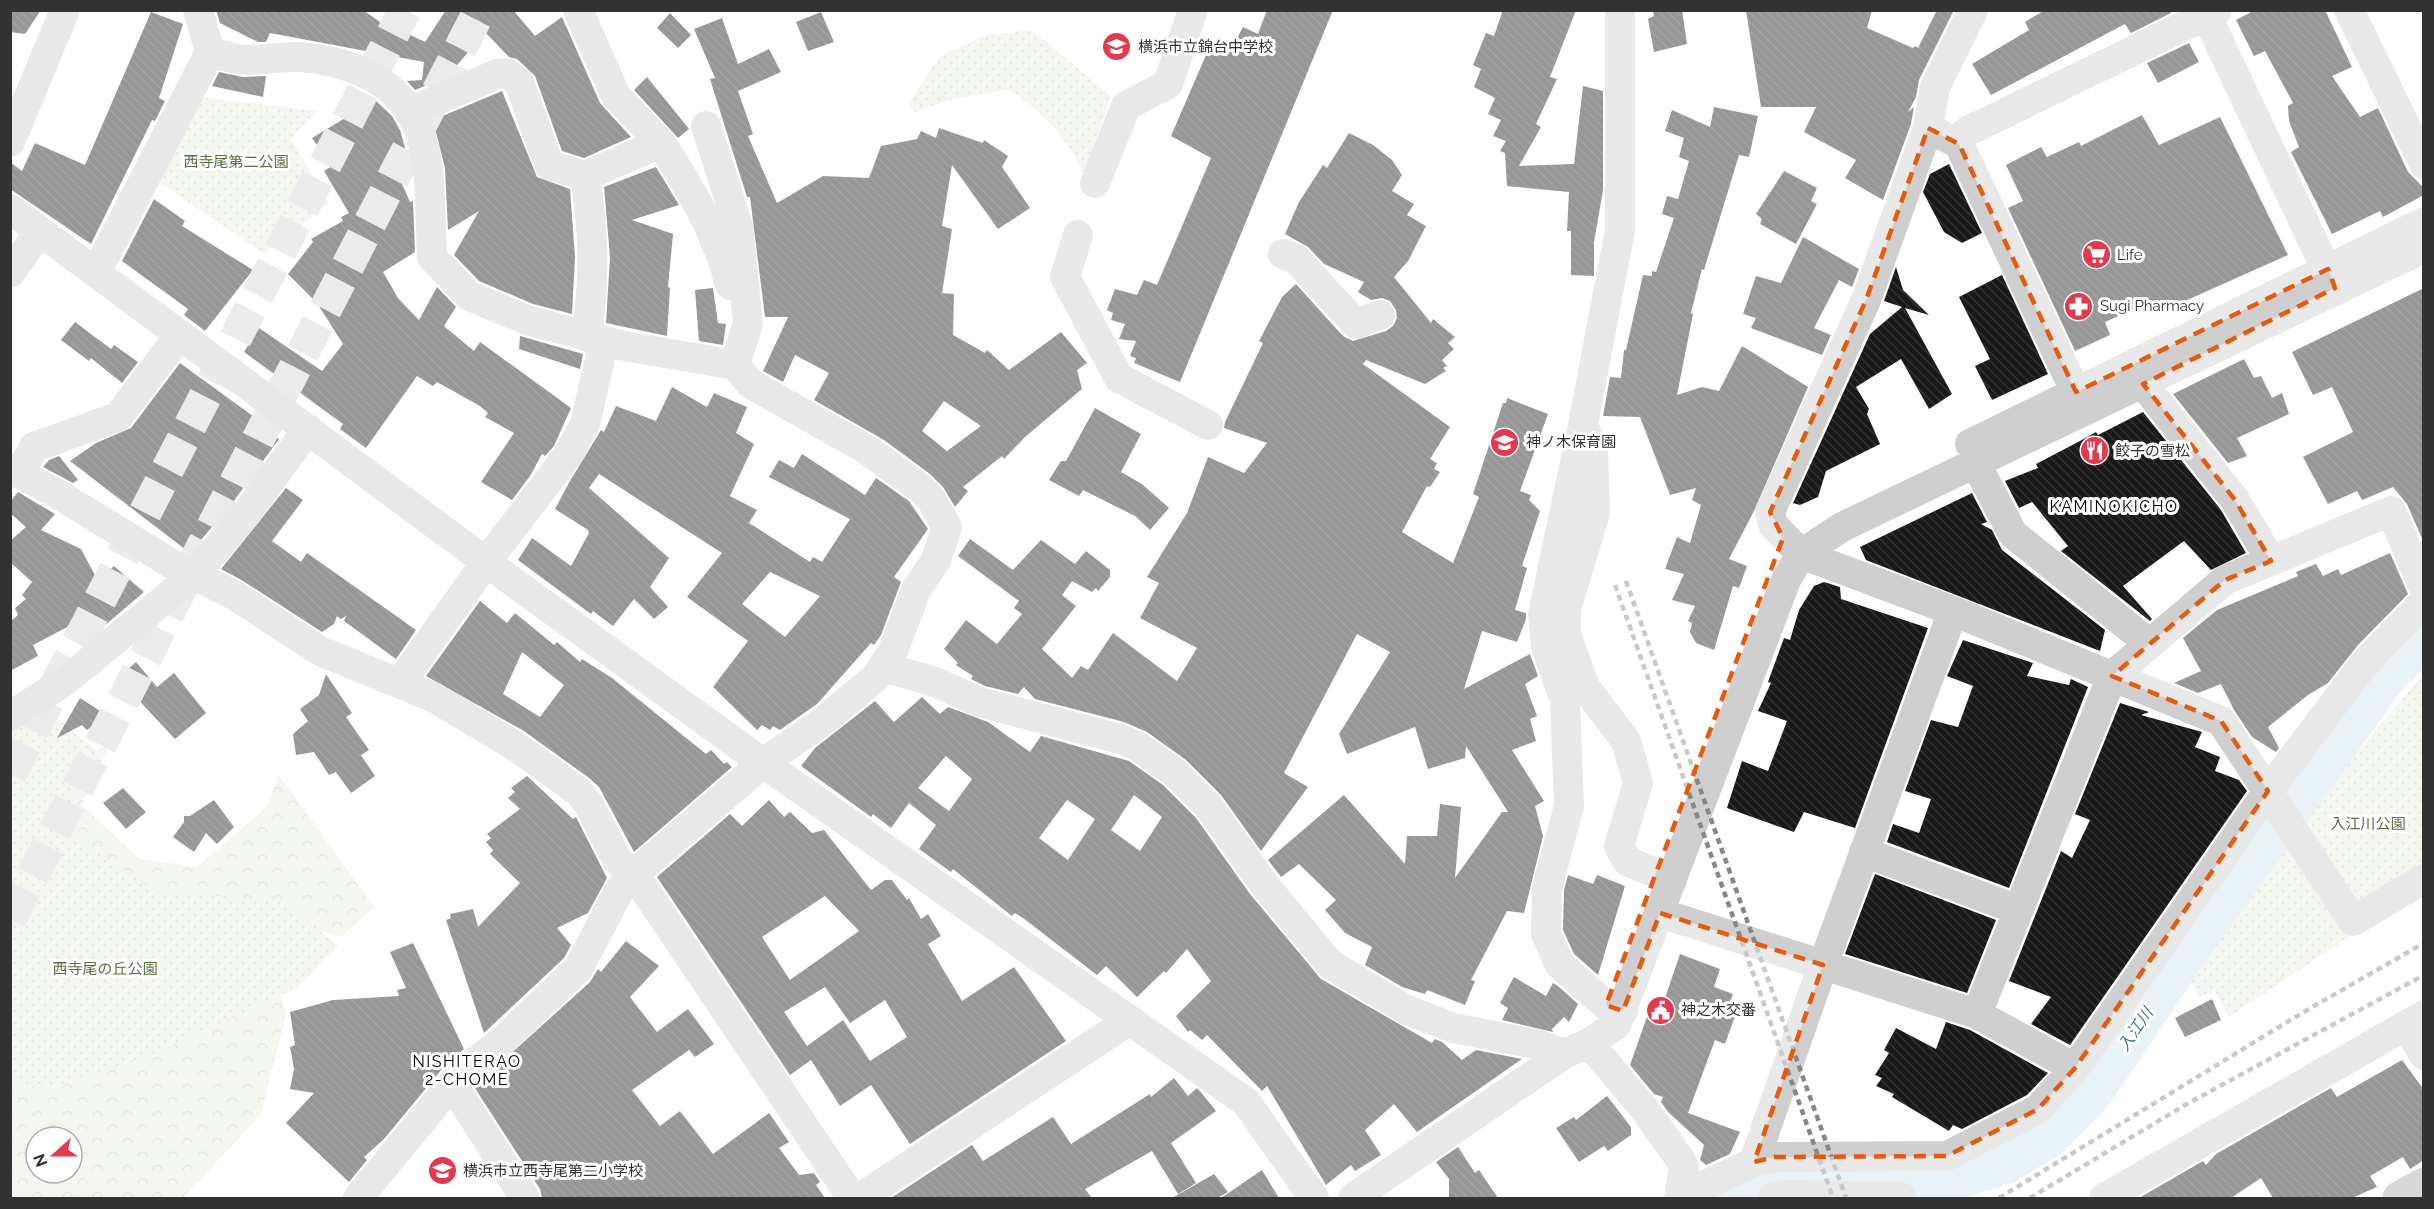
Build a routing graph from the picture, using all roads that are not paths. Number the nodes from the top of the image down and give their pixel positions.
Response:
1 (65, 10) edge
2 (198, 10) edge
3 (578, 10) edge
4 (1193, 10) edge
5 (1620, 10) edge
6 (1973, 10) edge
7 (2349, 10) edge
8 (2209, 12) edge
9 (210, 52) junction
10 (409, 112) junction
11 (706, 126) dead end
12 (1928, 128) junction
13 (10, 142) edge
14 (661, 143) junction
15 (1959, 144) junction
16 (2424, 164) edge
17 (585, 176) junction
18 (1095, 183) dead end
19 (10, 209) edge
20 (2424, 222) edge
21 (40, 231) junction
22 (1078, 235) dead end
23 (2424, 248) edge
24 (1282, 255) dead end
25 (10, 273) edge
26 (96, 273) junction
27 (2332, 278) junction
28 (1380, 315) dead end
29 (179, 336) junction
30 (595, 338) junction
31 (731, 364) junction
32 (2143, 384) junction
33 (2081, 402) junction
34 (1208, 425) dead end
35 (1583, 425) junction
36 (308, 429) junction
37 (1976, 464) junction
38 (15, 471) edge
39 (1792, 546) junction
40 (2271, 561) junction
41 (486, 562) junction
42 (194, 575) junction
43 (2424, 588) edge
44 (2424, 602) edge
45 (1953, 611) junction
46 (2150, 644) junction
47 (883, 668) junction
48 (2112, 676) junction
49 (400, 683) junction
50 (10, 716) edge
51 (763, 763) junction
52 (2269, 793) junction
53 (1864, 852) junction
54 (634, 874) junction
55 (1664, 876) junction
56 (2424, 879) edge
57 (2018, 910) junction
58 (1660, 913) junction
59 (1823, 965) junction
60 (1614, 1008) junction
61 (1977, 1014) junction
62 (1130, 1020) junction
63 (2415, 1020) edge
64 (1577, 1049) junction
65 (2424, 1055) edge
66 (2074, 1068) junction
67 (452, 1084) junction
68 (1754, 1162) junction
69 (2424, 1184) edge
70 (1680, 1193) edge
71 (1900, 1197) dead end
72 (358, 1198) edge
73 (525, 1198) edge
74 (852, 1198) edge
75 (860, 1198) edge
76 (1314, 1198) edge
77 (1353, 1198) edge
78 (1773, 1198) edge
79 (2104, 1198) edge
80 (2399, 1198) edge

1 - 13 street
2 - 9 street
3 - 14 street
4 - 18 street
5 - 35 street
6 - 12 street
7 - 16 street
8 - 15 street
8 - 27 street
9 - 10 street
9 - 26 street
10 - 17 street
10 - 30 street
11 - 31 street
12 - 15 street
12 - 39 street
14 - 17 street
14 - 31 street
15 - 33 street
17 - 30 street
19 - 21 street
20 - 27 street
21 - 25 street
21 - 26 street
22 - 34 street
23 - 27 street
24 - 28 street
26 - 29 street
27 - 32 street
27 - 33 street
29 - 36 street
29 - 38 street
30 - 31 street
30 - 41 street
31 - 47 street
32 - 33 street
32 - 40 street
33 - 37 street
33 - 39 street
35 - 55 street
35 - 60 street
36 - 41 street
36 - 42 street
37 - 39 street
37 - 46 street
38 - 42 street
39 - 45 street
39 - 55 street
40 - 43 street
40 - 46 street
41 - 49 street
41 - 51 street
42 - 49 street
42 - 50 street
44 - 52 street
45 - 48 street
45 - 53 street
46 - 48 street
47 - 51 street
47 - 64 street
48 - 52 street
48 - 57 street
49 - 54 street
51 - 54 street
51 - 62 street
52 - 56 street
52 - 66 street
53 - 57 street
53 - 59 street
54 - 67 street
54 - 74 street
55 - 58 street
55 - 60 street
57 - 61 street
58 - 59 street
58 - 60 street
59 - 61 street
59 - 68 street
60 - 64 street
61 - 66 street
62 - 75 street
62 - 76 street
63 - 65 street
63 - 79 street
64 - 70 street
64 - 77 street
66 - 68 street
67 - 72 street
67 - 73 street
68 - 70 street
69 - 80 main road
71 - 78 street

